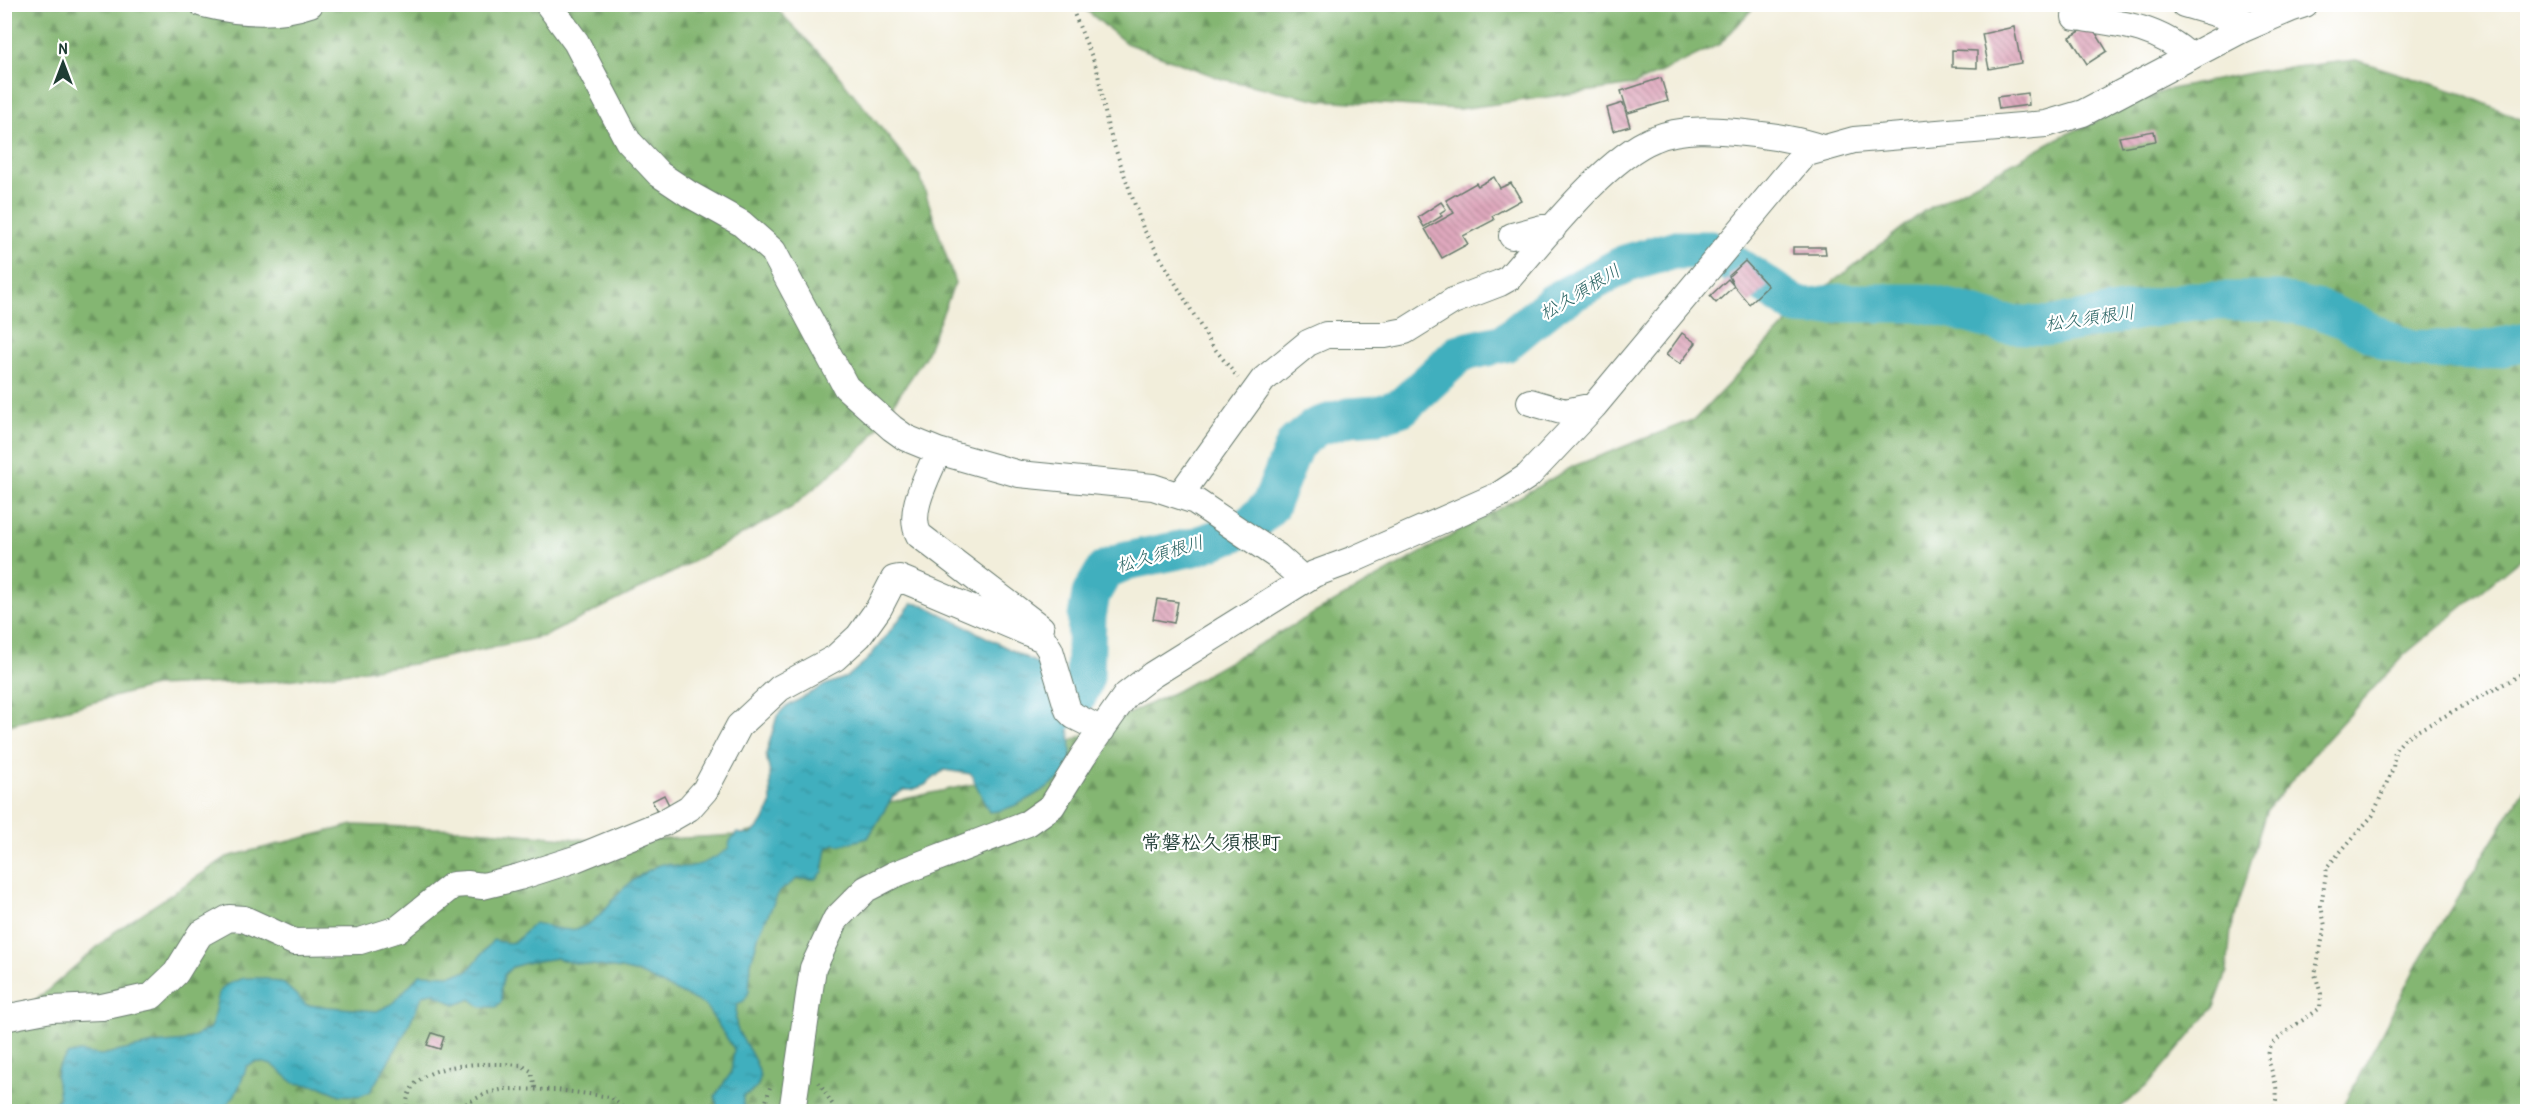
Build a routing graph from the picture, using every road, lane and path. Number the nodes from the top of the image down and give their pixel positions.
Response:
1 (203, 4) edge
2 (310, 4) edge
3 (548, 4) edge
4 (1070, 4) edge
5 (2184, 4) edge
6 (2305, 4) edge
7 (2075, 17) dead end
8 (2253, 24) junction
9 (2190, 57) junction
10 (1822, 148) junction
11 (1553, 228) junction
12 (1512, 236) dead end
13 (1251, 395) junction
14 (1530, 402) dead end
15 (1594, 406) junction
16 (938, 451) junction
17 (1180, 495) junction
18 (1304, 580) junction
19 (1048, 643) junction
20 (2528, 669) edge
21 (1102, 730) junction
22 (4, 1018) edge
23 (536, 1091) junction
24 (406, 1112) edge
25 (450, 1112) edge
26 (627, 1112) edge
27 (792, 1112) edge
28 (2272, 1112) edge

1 - 2 street
3 - 16 street
4 - 13 path
5 - 8 street
6 - 8 street
7 - 9 street
8 - 9 street
9 - 10 street
10 - 11 street
10 - 15 street
11 - 12 street
11 - 13 street
13 - 17 street
14 - 15 street
15 - 18 street
16 - 17 street
16 - 19 street
17 - 18 street
18 - 21 street
19 - 21 street
19 - 22 street
20 - 28 path
21 - 27 street
23 - 24 path
23 - 25 path
23 - 26 path

